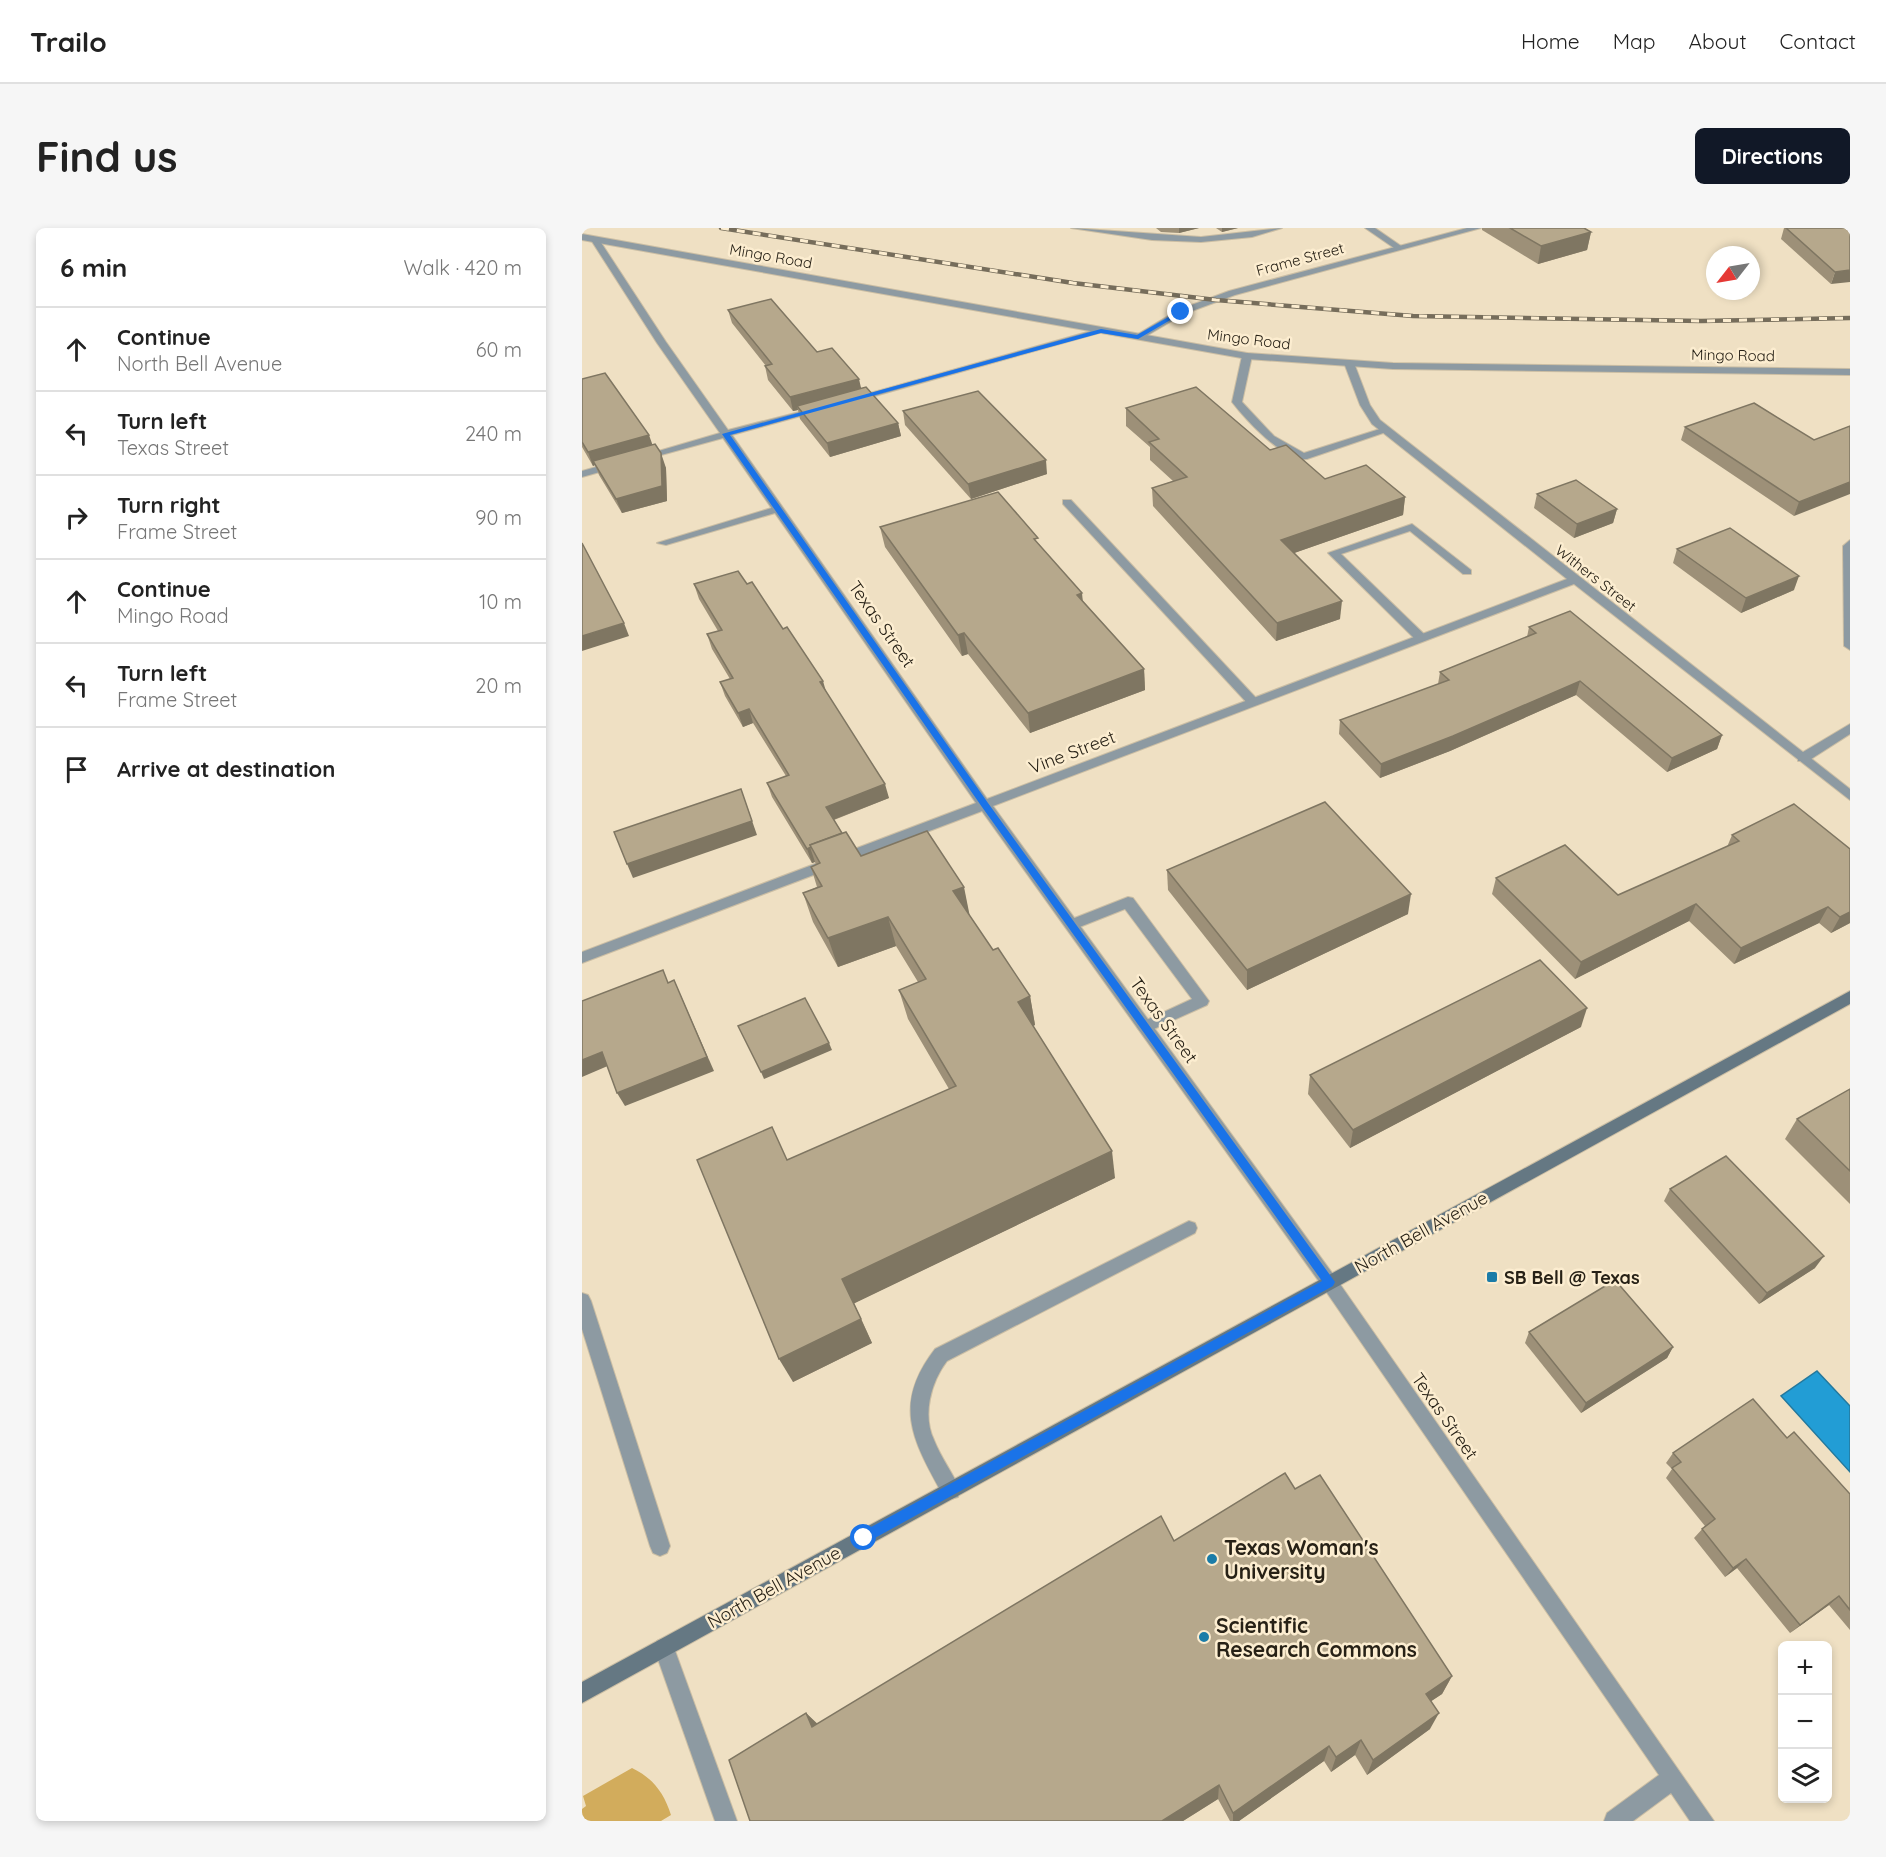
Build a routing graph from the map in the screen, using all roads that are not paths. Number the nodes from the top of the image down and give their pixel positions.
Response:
1 (1075, 228) edge
2 (1206, 228) edge
3 (1278, 228) edge
4 (1369, 228) edge
5 (1470, 229) edge
6 (589, 239) edge
7 (1222, 240) junction
8 (1400, 248) junction
9 (1101, 331) junction
10 (1138, 337) junction
11 (1246, 356) junction
12 (1349, 363) junction
13 (1850, 372) edge
14 (838, 403) edge
15 (826, 406) edge
16 (1387, 430) junction
17 (726, 434) junction
18 (582, 474) edge
19 (1067, 502) dead end
20 (778, 509) junction
21 (662, 543) dead end
22 (1850, 543) edge
23 (1467, 572) dead end
24 (1574, 580) junction
25 (1421, 638) junction
26 (1850, 646) edge
27 (1253, 702) junction
28 (1850, 728) edge
29 (1803, 758) junction
30 (1850, 796) edge
31 (985, 805) junction
32 (1072, 925) junction
33 (582, 958) edge
34 (1850, 997) edge
35 (1145, 1027) junction
36 (1189, 1228) dead end
37 (1329, 1282) junction
38 (582, 1301) edge
39 (951, 1490) junction
40 (660, 1546) dead end
41 (664, 1648) junction
42 (582, 1693) edge
43 (1674, 1778) junction
44 (726, 1821) edge
45 (1616, 1821) edge
46 (1703, 1821) edge

1 - 7 street
2 - 7 street
3 - 7 street
4 - 8 street
5 - 8 street, Frame Street
6 - 9 street, Mingo Road
6 - 17 street, Texas Street
8 - 10 street, Frame Street
9 - 10 street, Mingo Road
9 - 14 street
10 - 11 street, Mingo Road
11 - 12 street, Mingo Road
11 - 16 street
12 - 13 street, Mingo Road
12 - 16 street, Withers Street
15 - 17 street
16 - 24 street, Withers Street
17 - 18 street
17 - 20 street, Texas Street
19 - 27 street
20 - 21 street
20 - 31 street, Texas Street
22 - 26 street
23 - 25 street
24 - 25 street, Vine Street
24 - 29 street, Withers Street
25 - 27 street, Vine Street
27 - 31 street, Vine Street
28 - 29 street
29 - 30 street, Withers Street
31 - 32 street, Texas Street
31 - 33 street, Vine Street
32 - 35 street, Texas Street
32 - 35 street
34 - 37 main road, North Bell Avenue
35 - 37 street, Texas Street
36 - 39 street
37 - 39 main road, North Bell Avenue
37 - 43 street, Texas Street
38 - 40 street
39 - 41 main road, North Bell Avenue
41 - 42 main road, North Bell Avenue
41 - 44 street
43 - 45 street
43 - 46 street, Texas Street

